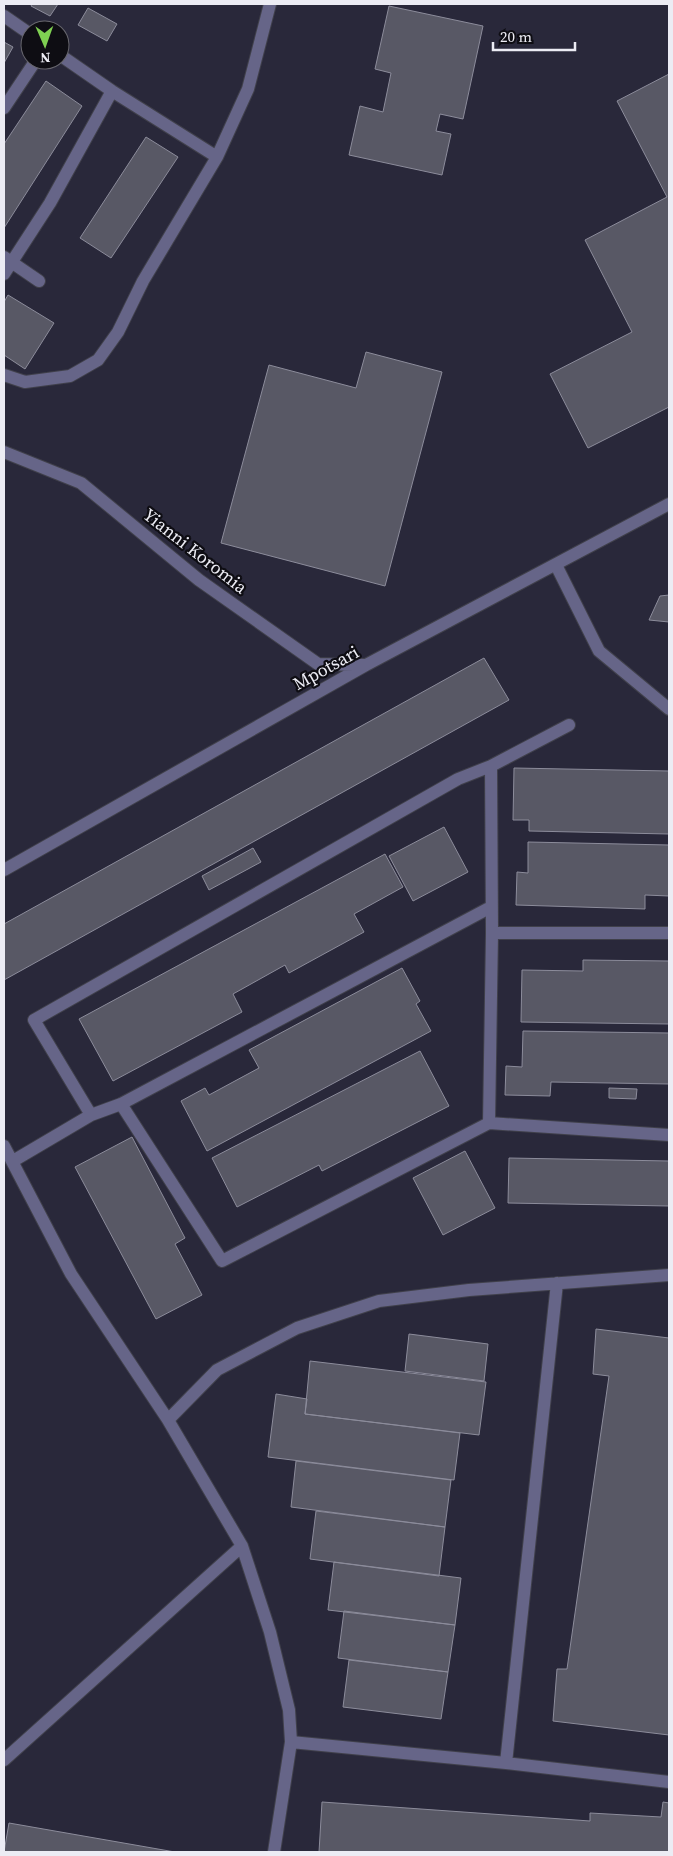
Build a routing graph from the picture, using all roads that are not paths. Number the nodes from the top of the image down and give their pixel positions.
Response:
1 (270, 4) edge
2 (4, 16) edge
3 (20, 27) edge
4 (70, 62) edge
5 (29, 70) edge
6 (112, 91) junction
7 (4, 108) edge
8 (217, 157) junction
9 (8, 260) edge
10 (4, 274) edge
11 (40, 281) dead end
12 (4, 375) edge
13 (4, 452) edge
14 (669, 504) edge
15 (556, 565) junction
16 (366, 665) junction
17 (669, 709) edge
18 (569, 725) dead end
19 (491, 766) junction
20 (4, 870) edge
21 (491, 907) junction
22 (492, 933) junction
23 (669, 933) edge
24 (121, 1104) junction
25 (91, 1115) junction
26 (489, 1123) junction
27 (669, 1135) edge
28 (4, 1146) edge
29 (12, 1161) junction
30 (669, 1275) edge
31 (557, 1283) junction
32 (168, 1420) junction
33 (242, 1546) junction
34 (291, 1742) junction
35 (4, 1760) edge
36 (506, 1763) junction
37 (669, 1782) edge
38 (274, 1852) edge

1 - 8 street
2 - 3 street
4 - 6 street
5 - 7 street
6 - 8 street
6 - 9 street
8 - 12 street
9 - 10 street
9 - 11 street
13 - 16 street, Yianni Koromia
14 - 15 street, Mpotsari
15 - 16 street, Mpotsari
15 - 17 street
16 - 20 street, Mpotsari
18 - 19 street
19 - 21 street
19 - 25 street
21 - 22 street
21 - 24 street
22 - 23 street
22 - 26 street
24 - 25 street
24 - 26 street
25 - 29 street
26 - 27 street
28 - 29 street
29 - 32 street
30 - 31 street
31 - 32 street
31 - 36 street
32 - 33 street
33 - 34 street
33 - 35 street
34 - 36 street
34 - 38 street
36 - 37 street

